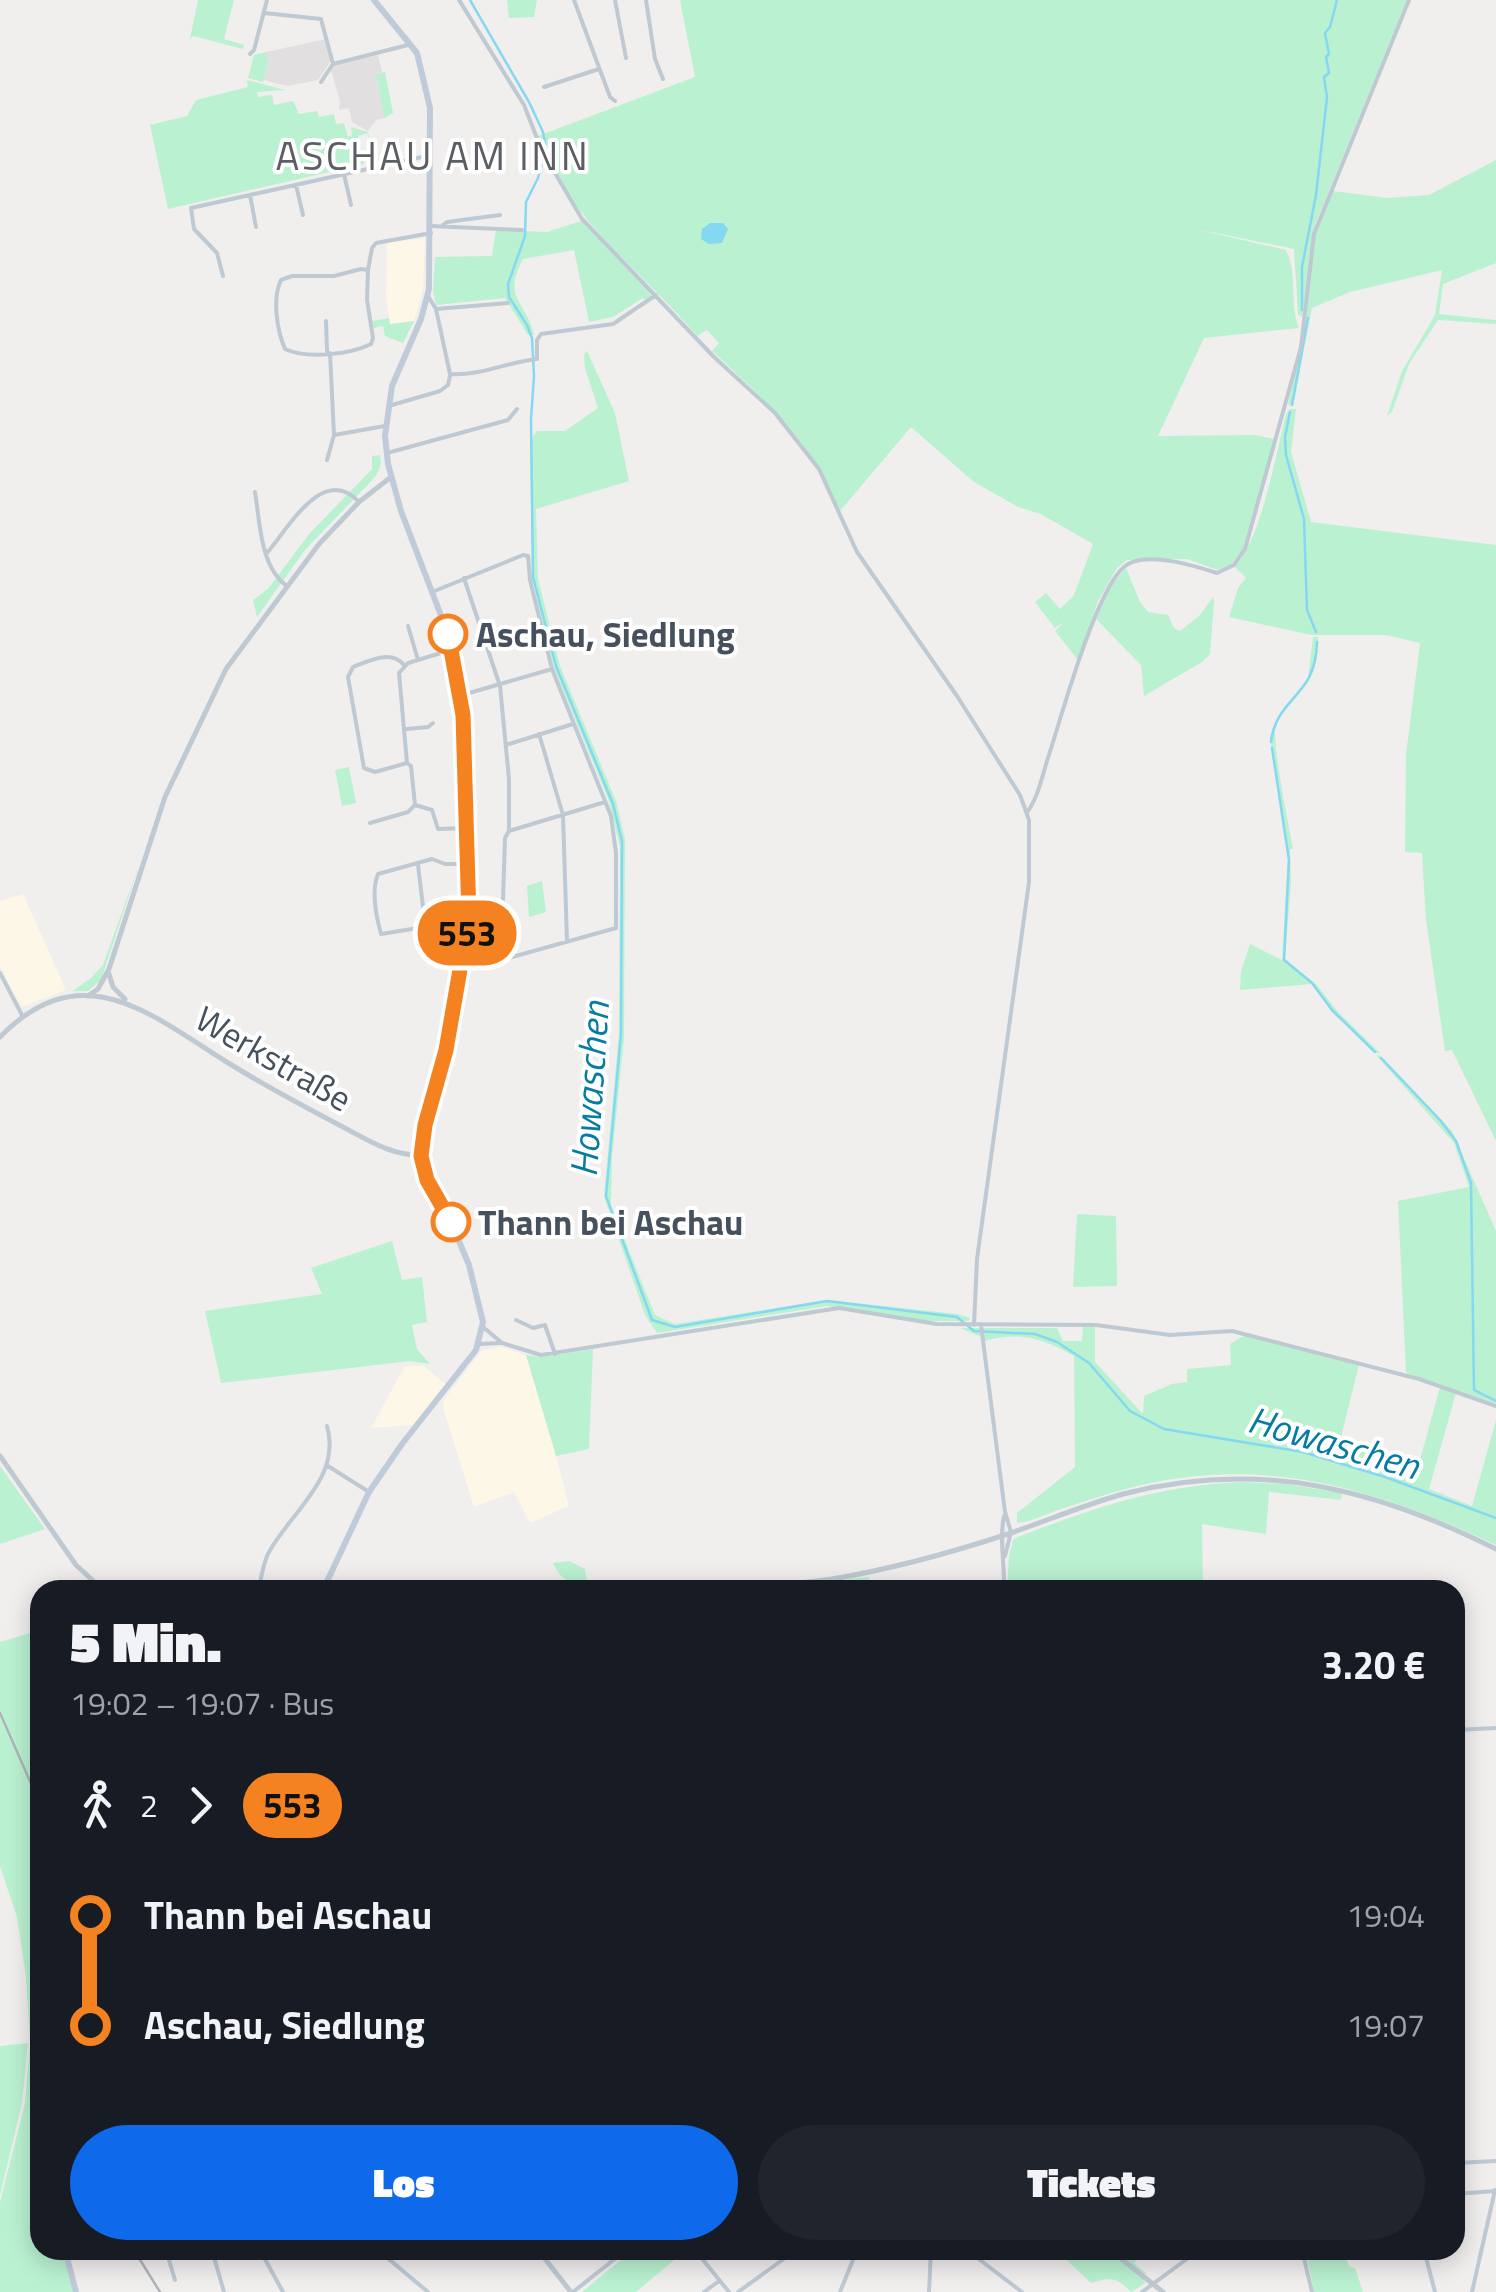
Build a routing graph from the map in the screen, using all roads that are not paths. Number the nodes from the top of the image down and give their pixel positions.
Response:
1 (267, 0) edge
2 (459, 0) edge
3 (574, 0) edge
4 (615, 0) edge
5 (646, 0) edge
6 (1409, 0) edge
7 (375, 1) edge
8 (264, 13) junction
9 (413, 44) junction
10 (250, 54) dead end
11 (626, 58) dead end
12 (333, 64) junction
13 (599, 70) junction
14 (663, 79) dead end
15 (321, 82) dead end
16 (544, 87) dead end
17 (615, 101) dead end
18 (431, 154) junction
19 (344, 174) junction
20 (296, 185) junction
21 (250, 195) junction
22 (351, 205) dead end
23 (500, 215) dead end
24 (302, 216) dead end
25 (443, 225) junction
26 (256, 227) dead end
27 (430, 229) junction
28 (522, 230) dead end
29 (368, 270) junction
30 (223, 276) dead end
31 (657, 295) junction
32 (428, 296) junction
33 (508, 303) dead end
34 (436, 309) junction
35 (326, 321) dead end
36 (329, 353) junction
37 (450, 374) junction
38 (387, 406) junction
39 (517, 408) dead end
40 (385, 426) junction
41 (334, 435) junction
42 (386, 453) junction
43 (326, 460) dead end
44 (392, 481) junction
45 (255, 492) dead end
46 (359, 502) junction
47 (267, 553) junction
48 (464, 578) junction
49 (287, 586) junction
50 (432, 592) junction
51 (408, 626) dead end
52 (451, 650) junction
53 (418, 660) junction
54 (404, 665) junction
55 (552, 668) junction
56 (500, 686) junction
57 (459, 696) junction
58 (433, 723) dead end
59 (573, 724) junction
60 (406, 729) junction
61 (540, 734) junction
62 (506, 745) junction
63 (407, 763) junction
64 (606, 802) junction
65 (415, 805) junction
66 (1027, 812) junction
67 (562, 815) junction
68 (370, 823) dead end
69 (467, 828) junction
70 (509, 831) junction
71 (468, 864) junction
72 (418, 865) junction
73 (567, 942) junction
74 (500, 960) junction
75 (462, 962) junction
76 (109, 972) junction
77 (0, 974) edge
78 (88, 996) junction
79 (105, 996) junction
80 (132, 1004) junction
81 (23, 1017) junction
82 (0, 1036) edge
83 (421, 1156) junction
84 (516, 1320) dead end
85 (976, 1326) junction
86 (483, 1327) junction
87 (502, 1342) junction
88 (480, 1344) junction
89 (555, 1354) junction
90 (1496, 1406) edge
91 (327, 1426) dead end
92 (0, 1456) edge
93 (328, 1466) junction
94 (369, 1492) junction
95 (1005, 1512) junction
96 (1011, 1532) junction
97 (1002, 1536) junction
98 (1496, 1550) edge
99 (1005, 1556) junction
100 (92, 1580) edge
101 (261, 1580) edge
102 (329, 1580) edge
103 (814, 1580) edge
104 (1004, 1580) edge
105 (1496, 1728) edge
106 (1465, 1730) edge
107 (1496, 2161) edge
108 (1465, 2163) edge
109 (1496, 2190) edge
110 (1465, 2193) edge
111 (68, 2260) edge
112 (169, 2260) edge
113 (215, 2260) edge
114 (264, 2260) edge
115 (390, 2260) edge
116 (546, 2260) edge
117 (613, 2260) edge
118 (704, 2260) edge
119 (782, 2260) edge
120 (853, 2260) edge
121 (931, 2260) edge
122 (980, 2260) edge
123 (1123, 2260) edge
124 (1186, 2260) edge
125 (1304, 2260) edge
126 (1427, 2260) edge
127 (175, 2280) dead end
128 (720, 2281) junction
129 (1154, 2284) junction
130 (278, 2290) edge
131 (76, 2292) edge
132 (224, 2292) edge
133 (428, 2292) edge
134 (572, 2292) edge
135 (704, 2292) edge
136 (729, 2292) edge
137 (738, 2292) edge
138 (840, 2292) edge
139 (929, 2292) edge
140 (1022, 2292) edge
141 (1142, 2292) edge
142 (1163, 2292) edge
143 (1312, 2292) edge
144 (1435, 2292) edge
145 (1472, 2292) edge

1 - 8 street
2 - 31 street
3 - 13 street
4 - 11 street
5 - 14 street
6 - 66 street
7 - 9 main road
8 - 10 street
8 - 12 street
9 - 12 street
9 - 18 main road
12 - 15 street
13 - 16 street
13 - 17 street
18 - 19 street
18 - 27 main road
19 - 20 street
19 - 22 street
20 - 21 street
20 - 24 street
21 - 26 street
21 - 30 street
23 - 25 street
25 - 27 street
25 - 28 street
27 - 29 street
27 - 32 main road
29 - 36 street
29 - 36 street
31 - 37 street
31 - 66 street
32 - 34 street
32 - 38 main road
33 - 34 street
34 - 37 street
35 - 36 street
36 - 41 street
37 - 38 street
38 - 40 main road
39 - 42 street
40 - 41 street
40 - 42 main road
41 - 43 street
42 - 44 main road
44 - 46 street
44 - 50 main road
45 - 47 street
46 - 47 street
46 - 49 street
47 - 49 street
48 - 50 street
48 - 55 street
48 - 56 street
49 - 76 street
50 - 52 main road
51 - 53 street
52 - 53 street
52 - 57 main road
53 - 54 street
54 - 60 street
54 - 63 street
55 - 56 street
55 - 59 street
56 - 57 street
56 - 62 street
57 - 69 main road
58 - 60 street
59 - 61 street
59 - 64 street
60 - 63 street
61 - 62 street
61 - 67 street
62 - 70 street
63 - 65 street
64 - 67 street
64 - 73 street
65 - 68 street
65 - 69 street
66 - 85 street
67 - 70 street
67 - 73 street
69 - 71 main road
70 - 74 street
71 - 72 street
71 - 75 main road
72 - 72 street
73 - 74 street
74 - 75 street
75 - 83 main road
76 - 78 street
76 - 79 street
76 - 80 street
77 - 81 street
78 - 79 street, Werkstraße
78 - 81 street, Werkstraße
79 - 80 street, Werkstraße
80 - 83 street, Werkstraße
81 - 82 street, Werkstraße
83 - 86 main road
84 - 89 street
85 - 89 street
85 - 90 street
85 - 95 street
86 - 87 street
86 - 88 main road
87 - 88 street
87 - 89 street
88 - 94 main road
91 - 93 street
92 - 100 street
93 - 94 street
93 - 101 street
94 - 102 main road
95 - 96 street
95 - 97 street
96 - 97 street
96 - 98 street
96 - 99 street
97 - 99 street
97 - 103 street
99 - 104 street
105 - 106 street
107 - 108 street
109 - 110 street
109 - 145 street
111 - 131 main road
112 - 127 street
113 - 132 street
114 - 130 street
115 - 133 street
116 - 134 street
117 - 134 street
118 - 128 street
119 - 137 street
120 - 138 street
121 - 139 street
122 - 140 street
123 - 129 street
124 - 129 street
125 - 143 street
126 - 144 street
128 - 135 street
128 - 136 street
129 - 141 street
129 - 142 street

